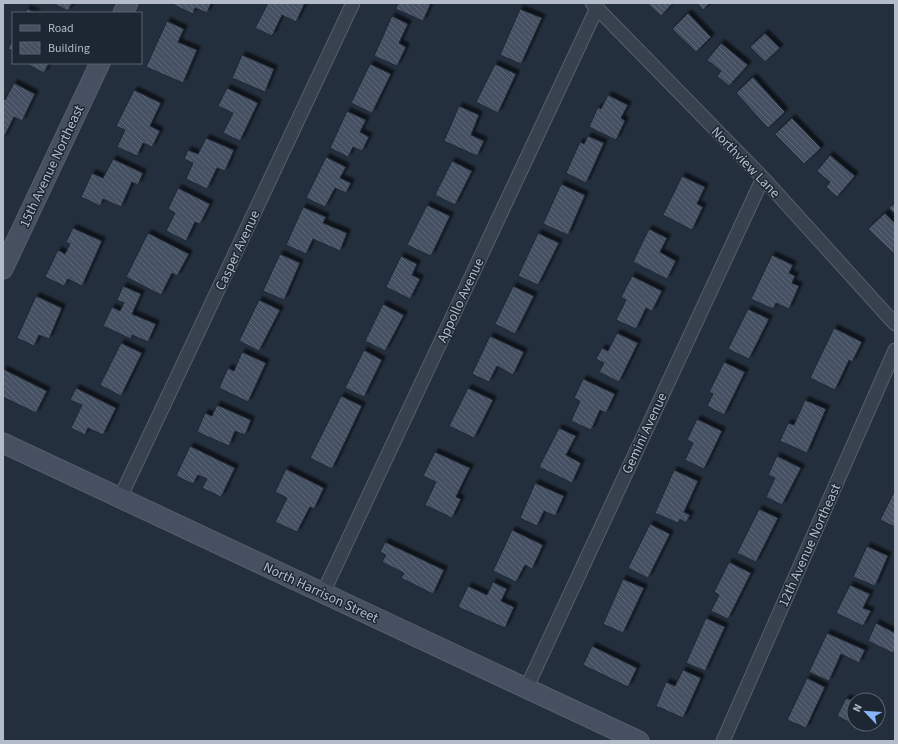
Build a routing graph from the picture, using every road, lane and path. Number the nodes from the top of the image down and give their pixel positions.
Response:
1 (128, 3) edge
2 (353, 3) edge
3 (595, 5) edge
4 (124, 12) edge
5 (100, 64) edge
6 (763, 178) junction
7 (3, 269) edge
8 (895, 324) edge
9 (895, 350) edge
10 (3, 442) edge
11 (120, 498) junction
12 (323, 593) junction
13 (526, 688) junction
14 (639, 741) edge
15 (723, 741) edge

1 - 4 street
2 - 11 street, Casper Avenue
3 - 6 street, Northview Lane
3 - 12 street, Appollo Avenue
5 - 7 street, 15th Avenue Northeast
6 - 8 street, Northview Lane
6 - 13 street, Gemini Avenue
9 - 15 street, 12th Avenue Northeast
10 - 11 street, North Harrison Street
11 - 12 street, North Harrison Street
12 - 13 street, North Harrison Street
13 - 14 street, North Harrison Street

